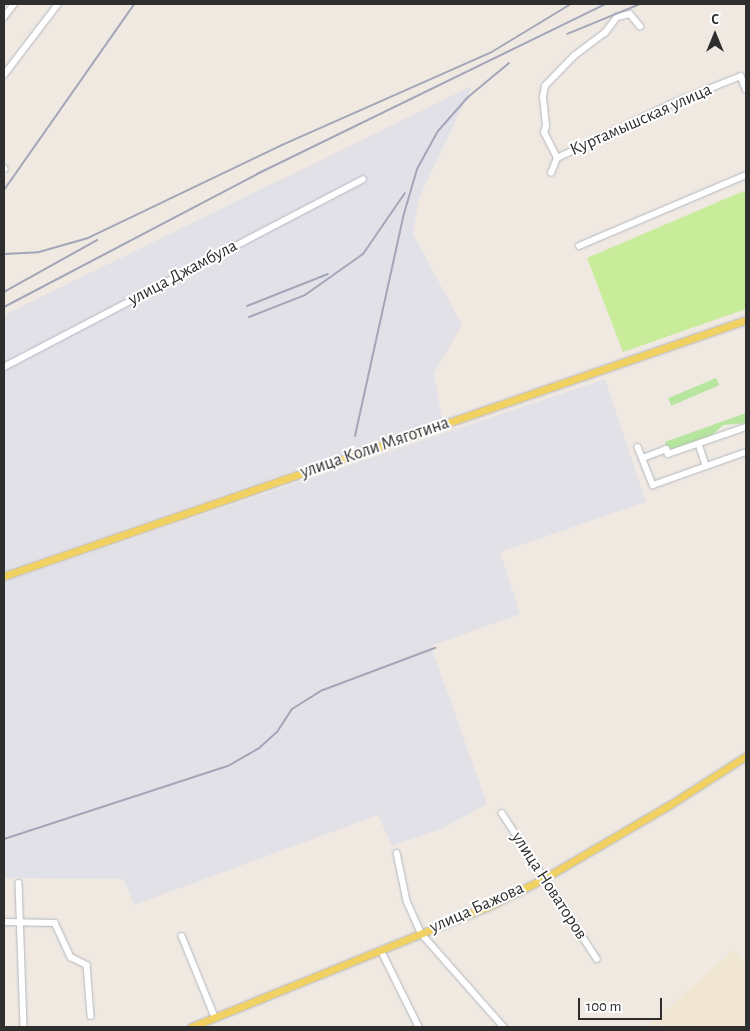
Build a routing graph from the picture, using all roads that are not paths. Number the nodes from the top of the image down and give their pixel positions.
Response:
1 (14, 4) edge
2 (58, 4) edge
3 (4, 17) edge
4 (640, 26) dead end
5 (4, 75) edge
6 (746, 89) edge
7 (557, 158) junction
8 (551, 173) dead end
9 (746, 176) edge
10 (363, 179) dead end
11 (579, 246) dead end
12 (746, 320) edge
13 (4, 367) edge
14 (746, 427) edge
15 (699, 444) junction
16 (638, 447) dead end
17 (746, 452) edge
18 (643, 458) junction
19 (706, 466) junction
20 (4, 576) edge
21 (746, 756) edge
22 (502, 813) dead end
23 (397, 852) dead end
24 (543, 879) junction
25 (19, 883) dead end
26 (4, 922) edge
27 (21, 922) junction
28 (421, 933) junction
29 (182, 936) dead end
30 (381, 950) junction
31 (597, 959) dead end
32 (91, 1016) dead end
33 (215, 1017) junction
34 (24, 1027) edge
35 (191, 1027) edge
36 (419, 1027) edge
37 (504, 1027) edge

1 - 3 street
2 - 5 street
4 - 7 street
6 - 7 street, Куртамышская улица
7 - 8 street, Куртамышская улица
9 - 11 street
10 - 13 street, улица Джамбула
12 - 20 main road, улица Коли Мяготина
14 - 15 street
15 - 18 street
15 - 19 street
16 - 18 street
17 - 19 street
18 - 19 street
21 - 24 main road, улица Бажова
22 - 24 street, улица Новаторов
23 - 28 street
24 - 28 main road, улица Бажова
24 - 31 street, улица Новаторов
25 - 27 street
26 - 27 street
27 - 32 street
27 - 34 street
28 - 30 main road, улица Бажова
28 - 37 street
29 - 33 street
30 - 33 main road, улица Бажова
30 - 36 street
33 - 35 main road, улица Бажова

